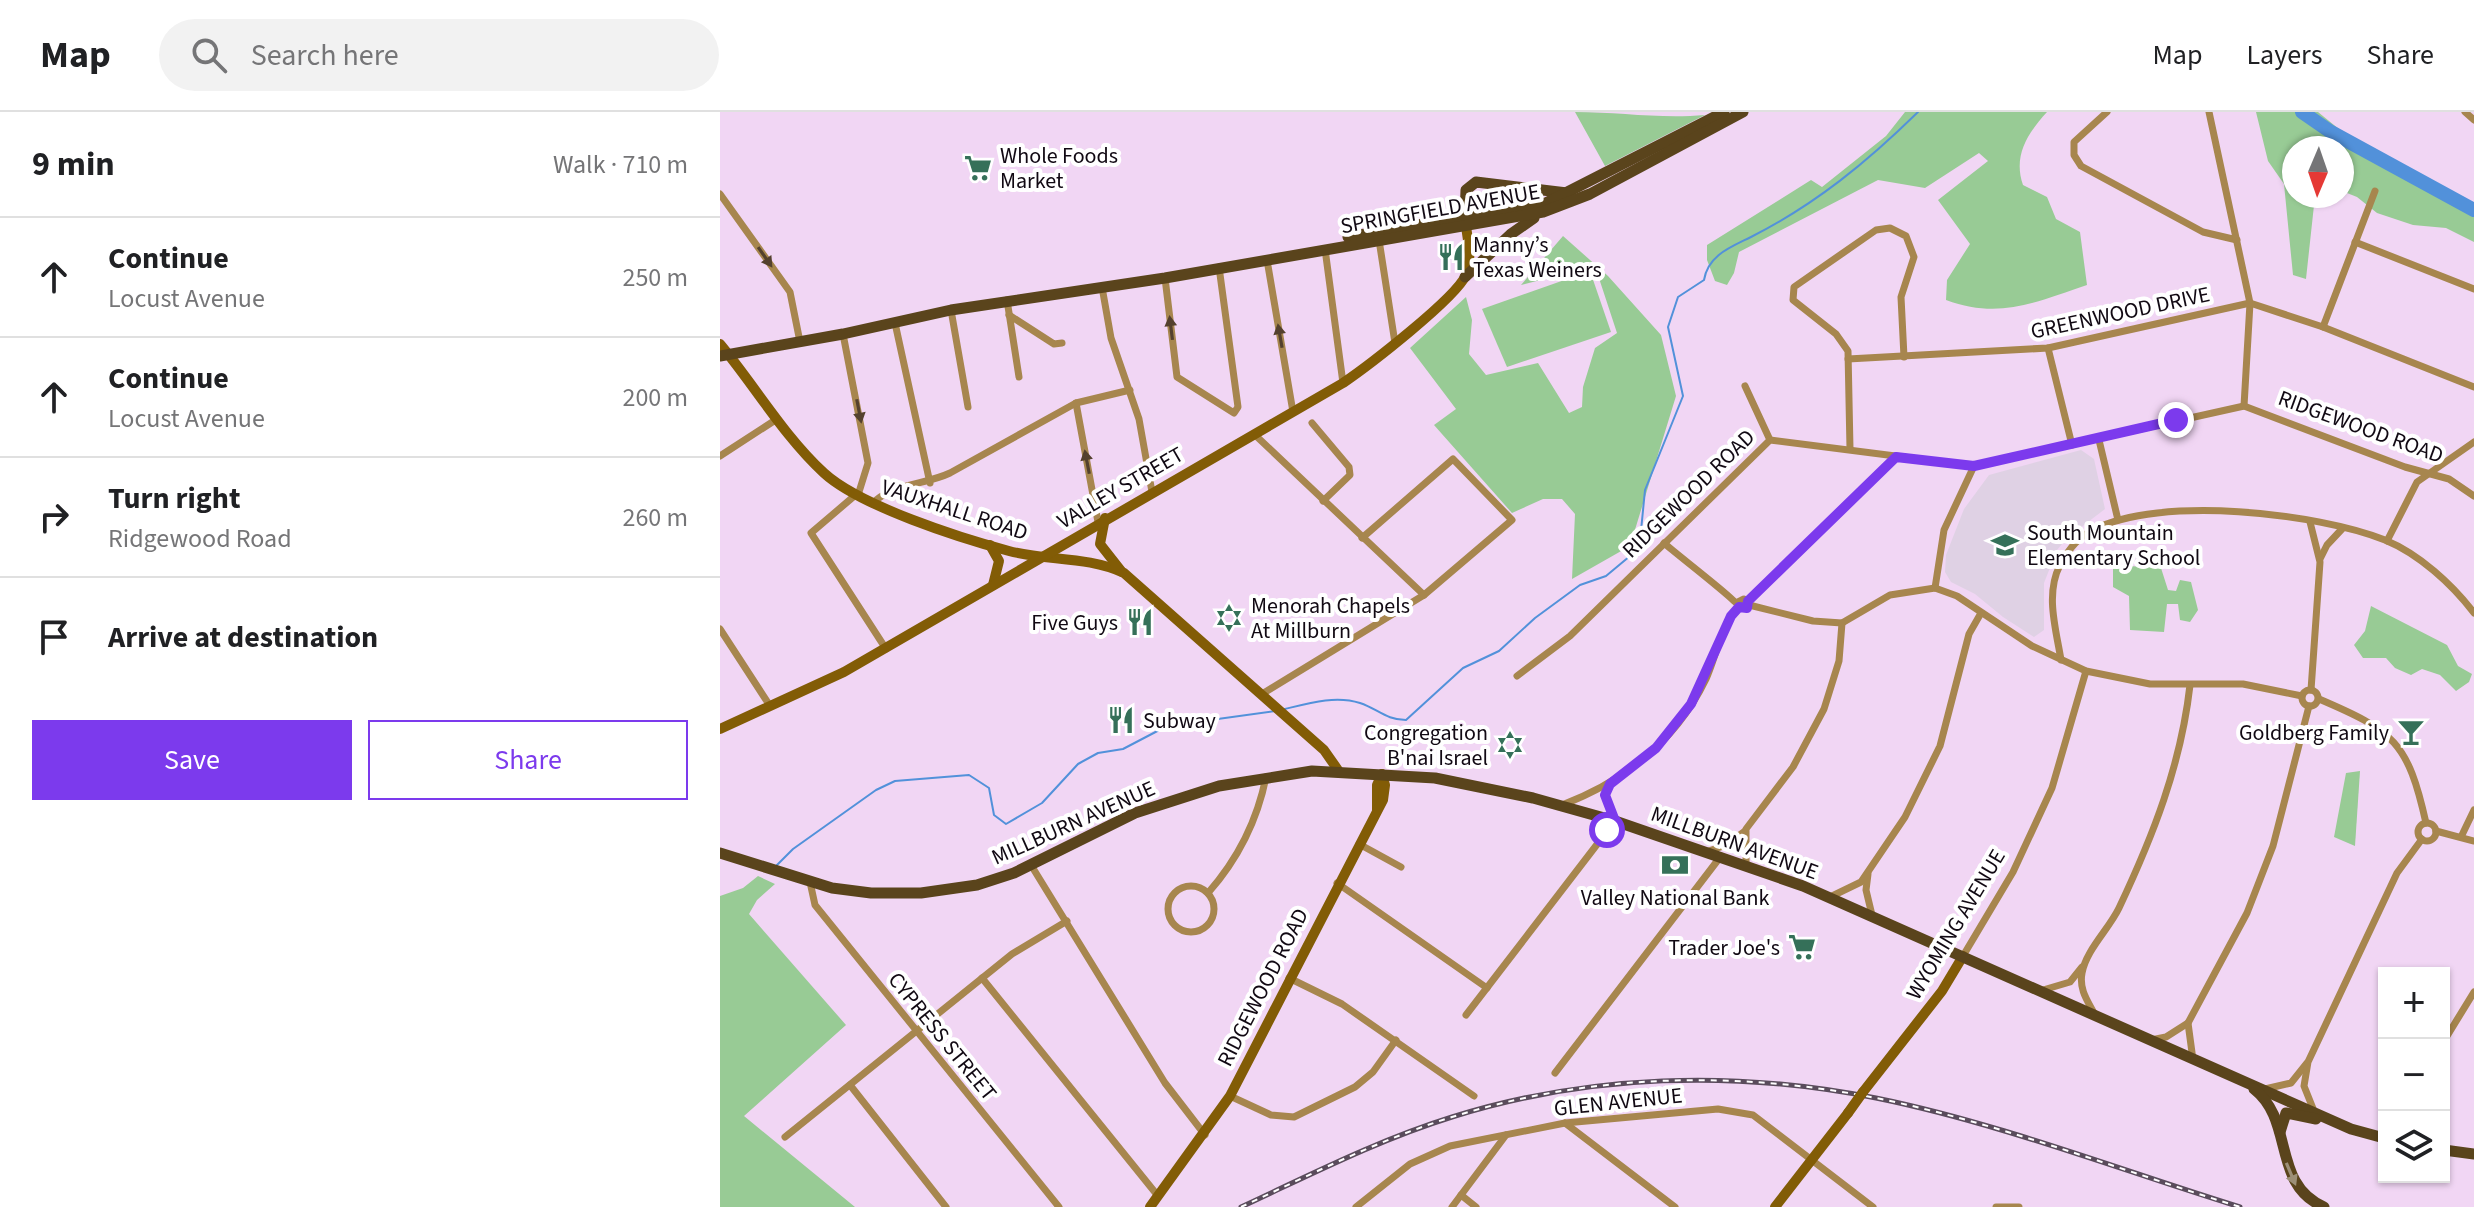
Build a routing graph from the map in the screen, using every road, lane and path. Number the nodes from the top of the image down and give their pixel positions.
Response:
1 (1724, 112) edge
2 (1743, 112) edge
3 (2107, 112) edge
4 (2209, 112) edge
5 (2465, 112) edge
6 (2474, 120) edge
7 (2375, 191) dead end
8 (1568, 193) junction
9 (720, 194) edge
10 (1543, 212) junction
11 (1466, 223) junction
12 (1379, 240) junction
13 (2237, 240) junction
14 (2355, 242) junction
15 (1325, 249) junction
16 (1267, 260) junction
17 (1219, 267) junction
18 (1465, 277) junction
19 (1165, 278) junction
20 (1102, 287) junction
21 (2474, 289) edge
22 (1007, 300) junction
23 (2250, 303) junction
24 (951, 310) junction
25 (1009, 315) junction
26 (895, 323) junction
27 (2323, 327) junction
28 (843, 334) junction
29 (800, 342) junction
30 (1062, 343) dead end
31 (1395, 343) junction
32 (720, 344) edge
33 (2048, 348) junction
34 (724, 355) edge
35 (1904, 357) junction
36 (1848, 359) junction
37 (1019, 377) dead end
38 (1343, 383) junction
39 (1745, 386) dead end
40 (2474, 387) edge
41 (1130, 390) junction
42 (1076, 403) junction
43 (2244, 406) junction
44 (968, 407) dead end
45 (1293, 412) junction
46 (777, 419) junction
47 (1312, 423) dead end
48 (1254, 434) junction
49 (1770, 440) junction
50 (2099, 440) junction
51 (2474, 442) edge
52 (2072, 445) junction
53 (1850, 449) junction
54 (720, 456) edge
55 (1896, 457) junction
56 (1974, 466) junction
57 (2430, 474) junction
58 (930, 483) junction
59 (1152, 492) junction
60 (855, 496) junction
61 (2474, 496) edge
62 (1323, 501) junction
63 (872, 504) junction
64 (1102, 520) junction
65 (2118, 520) junction
66 (2310, 522) junction
67 (2342, 529) junction
68 (1362, 538) junction
69 (2387, 541) junction
70 (1664, 543) junction
71 (988, 544) junction
72 (1040, 557) junction
73 (2320, 562) junction
74 (1124, 573) junction
75 (993, 586) junction
76 (1935, 588) junction
77 (1424, 595) junction
78 (1748, 603) junction
79 (1739, 605) junction
80 (1981, 613) junction
81 (2474, 613) edge
82 (1842, 623) junction
83 (720, 629) edge
84 (886, 649) junction
85 (2061, 660) junction
86 (2086, 671) junction
87 (1517, 676) dead end
88 (2190, 685) junction
89 (2311, 690) junction
90 (2302, 696) junction
91 (1266, 698) junction
92 (2319, 699) junction
93 (770, 706) junction
94 (2309, 706) junction
95 (720, 729) edge
96 (1338, 770) junction
97 (1382, 774) junction
98 (1266, 777) junction
99 (1610, 784) junction
100 (1560, 805) junction
101 (2474, 810) edge
102 (1615, 821) junction
103 (2426, 823) junction
104 (1746, 829) junction
105 (2436, 831) junction
106 (2462, 835) junction
107 (2422, 839) junction
108 (2474, 841) edge
109 (1359, 844) junction
110 (720, 853) edge
111 (1715, 854) junction
112 (1746, 864) junction
113 (1031, 865) junction
114 (1401, 867) dead end
115 (1868, 874) junction
116 (810, 882) junction
117 (1337, 883) junction
118 (1208, 893) junction
119 (1830, 897) junction
120 (1872, 915) junction
121 (1067, 921) junction
122 (1963, 956) junction
123 (2086, 962) junction
124 (982, 978) junction
125 (1289, 978) junction
126 (1487, 988) junction
127 (2035, 988) junction
128 (2474, 992) edge
129 (1466, 1015) dead end
130 (2095, 1016) junction
131 (2188, 1023) junction
132 (916, 1032) junction
133 (2445, 1039) edge
134 (1396, 1040) junction
135 (2150, 1040) junction
136 (2193, 1060) junction
137 (2308, 1062) junction
138 (1555, 1073) dead end
139 (2247, 1084) junction
140 (850, 1085) junction
141 (2264, 1090) junction
142 (1230, 1096) junction
143 (1474, 1096) dead end
144 (2314, 1111) junction
145 (1565, 1123) junction
146 (2351, 1129) junction
147 (2280, 1133) junction
148 (1507, 1134) junction
149 (1205, 1135) junction
150 (2378, 1136) edge
151 (785, 1137) dead end
152 (2450, 1151) edge
153 (2474, 1154) edge
154 (1810, 1160) junction
155 (1461, 1195) junction
156 (1158, 1196) junction
157 (946, 1207) edge
158 (1059, 1207) edge
159 (1150, 1207) edge
160 (1356, 1207) edge
161 (1452, 1207) edge
162 (1476, 1207) edge
163 (1675, 1207) edge
164 (1775, 1207) edge
165 (1873, 1207) edge
166 (1996, 1207) edge
167 (2019, 1207) edge
168 (2324, 1207) edge

1 - 8 main road, SPRINGFIELD AVENUE
2 - 10 main road, SPRINGFIELD AVENUE
3 - 13 street
4 - 13 street
5 - 6 street
7 - 14 street
8 - 11 main road, SPRINGFIELD AVENUE
8 - 11 main road
9 -> 29 street
10 - 11 main road, SPRINGFIELD AVENUE
10 - 18 main road
11 - 12 main road, SPRINGFIELD AVENUE
11 - 17 main road, SPRINGFIELD AVENUE
11 - 18 main road
12 - 15 main road, SPRINGFIELD AVENUE
12 - 31 street
13 - 23 street
14 - 21 street
14 - 27 street
15 - 16 main road, SPRINGFIELD AVENUE
15 - 38 street
16 - 17 main road, SPRINGFIELD AVENUE
45 -> 16 street
17 - 19 main road, SPRINGFIELD AVENUE
17 -> 19 street
18 - 31 main road, VALLEY STREET
19 - 20 main road, SPRINGFIELD AVENUE
20 - 22 main road, SPRINGFIELD AVENUE
20 - 41 street
22 - 24 main road, SPRINGFIELD AVENUE
22 - 25 street
23 - 27 street
23 - 33 street, GREENWOOD DRIVE
23 - 43 street
24 - 26 main road, SPRINGFIELD AVENUE
24 - 44 street
25 - 30 street
25 - 37 street
26 - 28 main road, SPRINGFIELD AVENUE
26 - 58 street
27 - 40 street
28 - 29 main road, SPRINGFIELD AVENUE
28 -> 60 street
29 - 34 main road, SPRINGFIELD AVENUE
31 - 38 main road, VALLEY STREET
32 - 34 main road, VAUXHALL ROAD
33 - 35 street, GREENWOOD DRIVE
33 - 52 street
34 - 46 main road, VAUXHALL ROAD
35 - 36 street, GREENWOOD DRIVE
35 - 36 street
36 - 53 street
38 - 45 main road, VALLEY STREET
39 - 49 street
41 - 42 street
41 - 59 street
42 - 58 street
64 -> 42 street
43 - 50 street, RIDGEWOOD ROAD
43 - 57 street, RIDGEWOOD ROAD
45 - 48 main road, VALLEY STREET
46 - 54 street
46 - 60 main road, VAUXHALL ROAD
47 - 62 street
48 - 59 main road, VALLEY STREET
48 - 62 street
49 - 53 street, RIDGEWOOD ROAD
49 - 70 street, RIDGEWOOD ROAD
50 - 52 street, RIDGEWOOD ROAD
50 - 65 street
51 - 57 street
52 - 56 street, RIDGEWOOD ROAD
53 - 55 street, RIDGEWOOD ROAD
55 - 56 street, RIDGEWOOD ROAD
55 - 78 street
56 - 76 street
57 - 61 street, RIDGEWOOD ROAD
57 - 69 street
58 - 63 street
59 - 64 main road, VALLEY STREET
60 - 63 main road, VAUXHALL ROAD
60 - 84 street
62 - 68 street
63 - 71 main road, VAUXHALL ROAD
64 - 72 main road, VALLEY STREET
64 - 74 main road
65 - 66 street
65 - 85 street
66 - 67 street
66 - 73 street
67 - 69 street
67 - 73 street
68 - 77 street
68 - 77 street
69 - 81 street
70 - 79 street
70 - 87 street, RIDGEWOOD ROAD
71 - 72 main road, VAUXHALL ROAD
71 - 75 main road
72 - 74 main road, VAUXHALL ROAD
72 - 75 main road, VALLEY STREET
73 - 89 street
74 - 91 main road, VAUXHALL ROAD
75 - 84 main road, VALLEY STREET
76 - 80 street
76 - 82 street
77 - 91 street
78 - 79 street
78 - 82 street
79 - 99 street
80 - 85 street
80 - 115 street
82 - 104 street
83 - 93 street
84 - 93 main road, VALLEY STREET
85 - 86 street
86 - 88 street
86 - 122 street, WYOMING AVENUE
88 - 90 street
88 - 123 street
89 - 90 street
89 - 92 street
90 - 94 street
91 - 96 main road, VAUXHALL ROAD
92 - 94 street
92 - 103 street
93 - 95 main road, VALLEY STREET
94 - 131 street
96 - 97 main road, MILLBURN AVENUE
96 - 98 main road, MILLBURN AVENUE
97 - 100 main road, MILLBURN AVENUE
97 - 109 main road, RIDGEWOOD ROAD
98 - 113 main road, MILLBURN AVENUE
98 - 118 street
99 - 100 street
99 - 102 street
100 - 102 main road, MILLBURN AVENUE
101 - 106 street
102 - 111 main road, MILLBURN AVENUE
102 - 126 street
103 - 105 street
103 - 107 street
104 - 111 street
104 - 112 street
105 - 106 street
105 - 107 street
106 - 108 street
107 - 137 street
109 - 114 street
109 - 117 main road, RIDGEWOOD ROAD
110 - 116 main road, MILLBURN AVENUE
111 - 112 main road, MILLBURN AVENUE
111 - 138 street
112 - 119 main road, MILLBURN AVENUE
113 - 116 main road, MILLBURN AVENUE
113 - 121 street
115 - 119 street
115 - 120 street
116 - 132 street, CYPRESS STREET
117 - 125 main road, RIDGEWOOD ROAD
117 - 126 street
118 - 118 street
119 - 120 main road, MILLBURN AVENUE
120 - 122 main road, MILLBURN AVENUE
121 - 124 street
121 - 149 street
122 - 127 main road, MILLBURN AVENUE
122 - 154 main road, WYOMING AVENUE, bridge
123 - 127 street
123 - 130 street
124 - 132 street
124 - 156 street
125 - 134 street
125 - 142 main road, RIDGEWOOD ROAD
126 - 129 street
127 - 130 main road, MILLBURN AVENUE
128 - 133 street
130 - 135 main road, MILLBURN AVENUE
131 - 135 street
131 - 136 street
132 - 140 street
132 - 158 street, CYPRESS STREET
134 - 142 street
134 - 143 street
135 - 136 main road, MILLBURN AVENUE
136 - 139 main road, MILLBURN AVENUE
137 - 141 street
137 - 144 street
139 - 141 main road, MILLBURN AVENUE
139 - 147 main road
140 - 151 street
140 - 157 street
141 - 144 main road, MILLBURN AVENUE
142 - 149 main road, RIDGEWOOD ROAD
144 - 146 main road, MILLBURN AVENUE
145 - 148 street, GLEN AVENUE
145 - 154 street, GLEN AVENUE
145 - 163 street
146 - 147 main road
146 - 150 main road, MILLBURN AVENUE
147 -> 168 main road
148 - 155 street
148 - 160 street, GLEN AVENUE
149 - 156 main road, RIDGEWOOD ROAD
152 - 153 main road
154 - 164 main road, WYOMING AVENUE
154 - 165 street, GLEN AVENUE
155 - 161 street
155 - 162 street
156 - 159 main road, RIDGEWOOD ROAD
166 - 167 street

